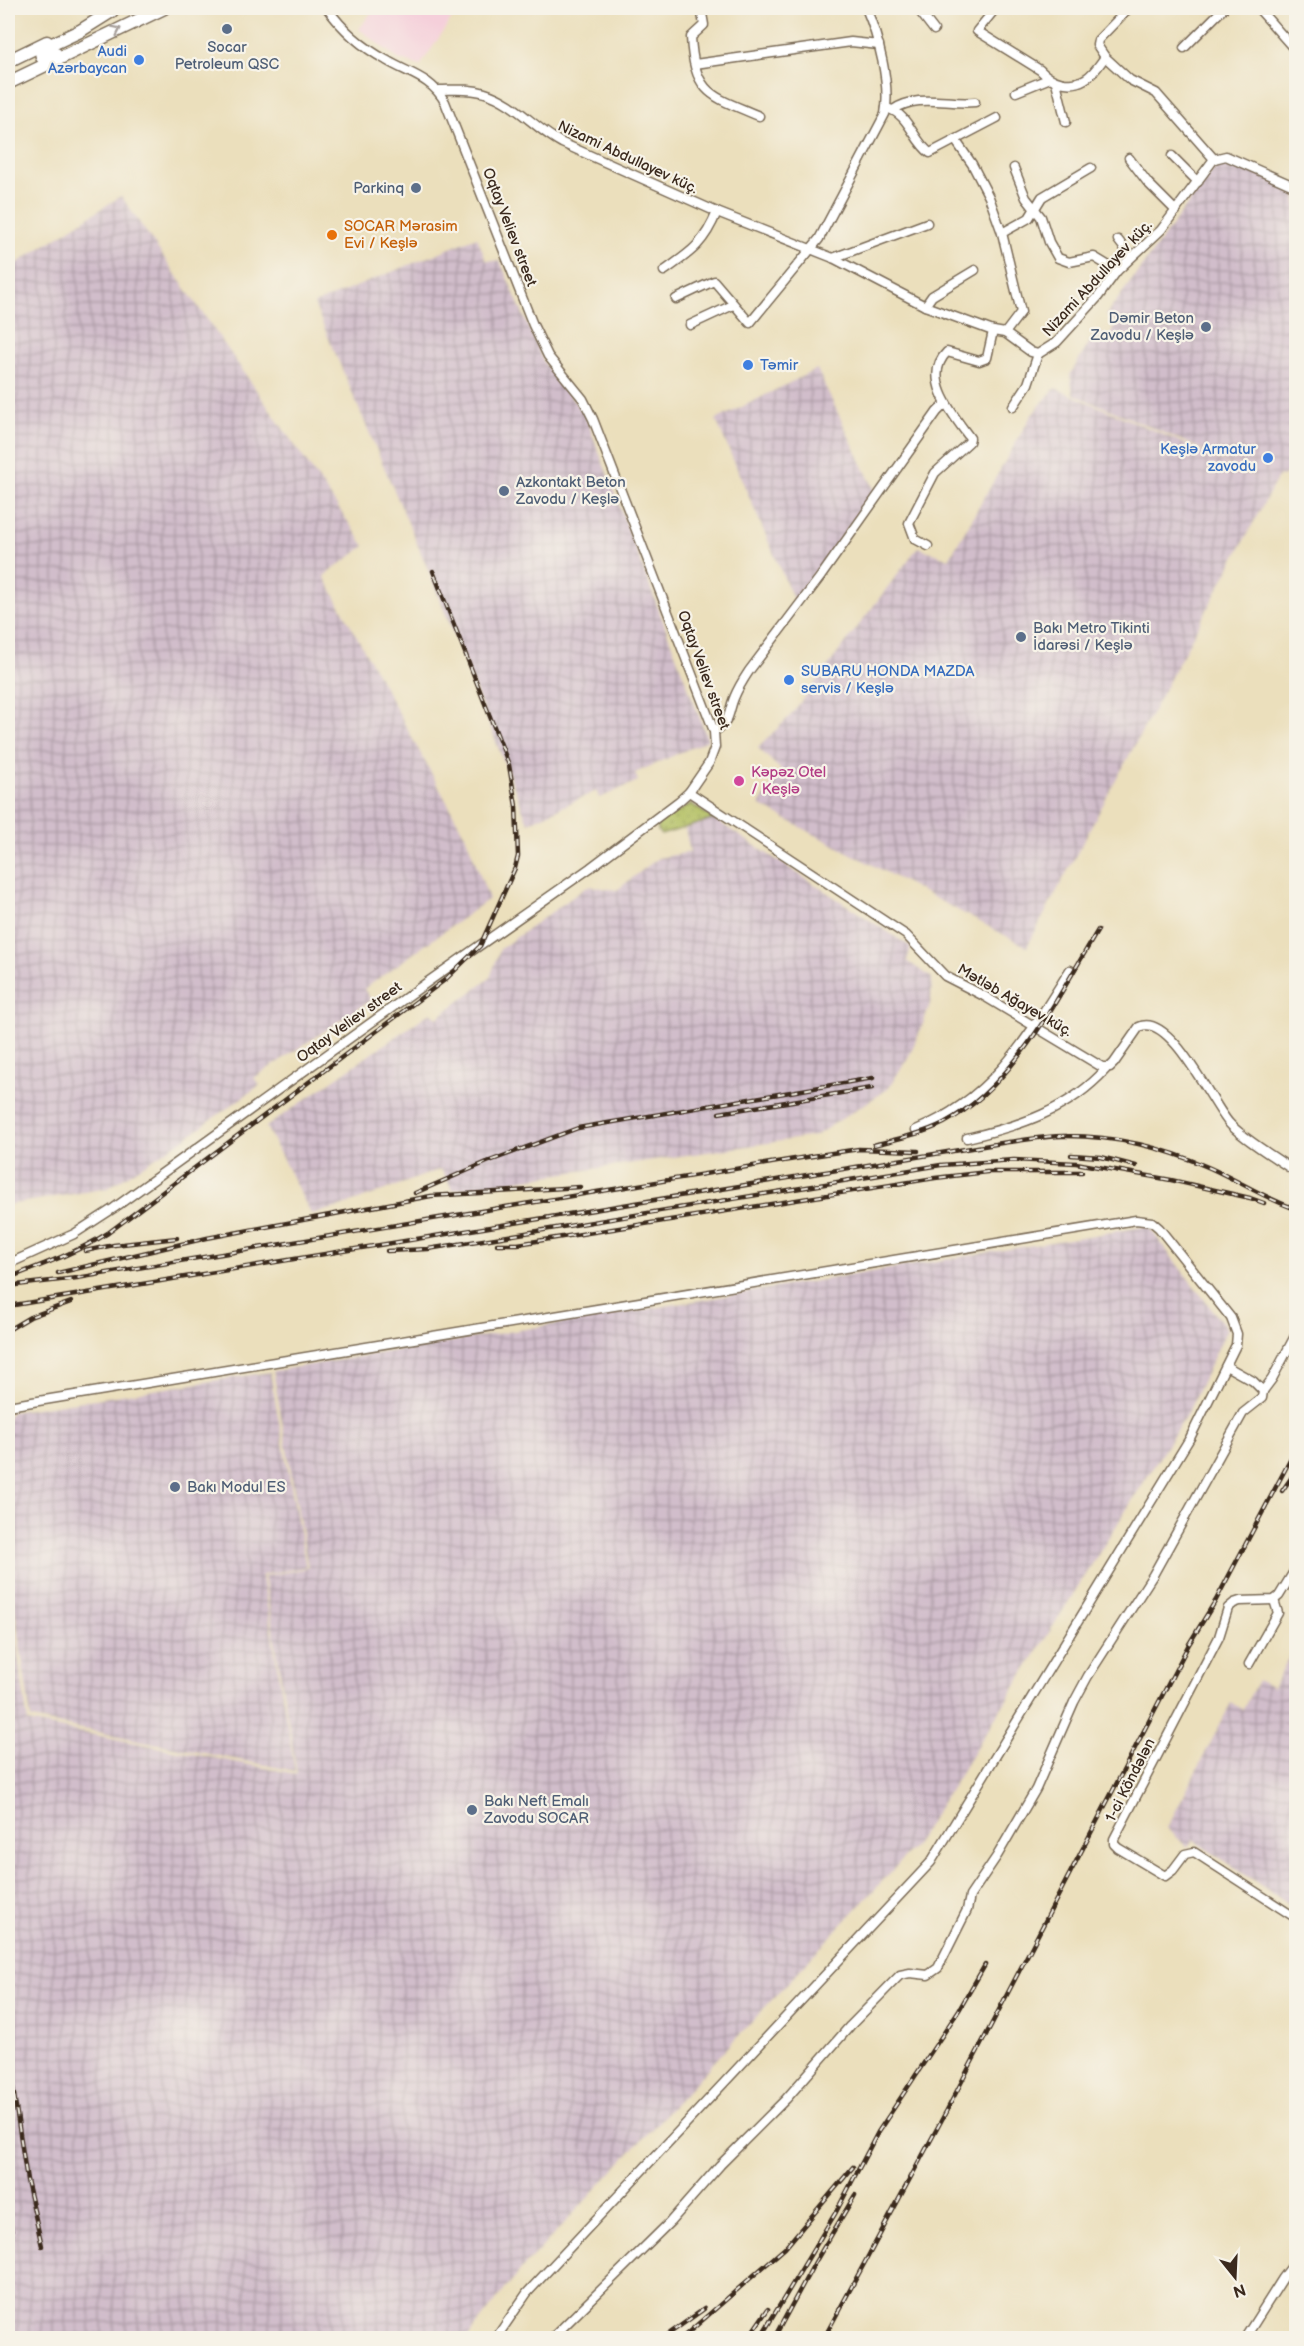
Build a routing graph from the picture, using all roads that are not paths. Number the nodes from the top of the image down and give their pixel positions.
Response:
1 (164, 8) edge
2 (327, 8) edge
3 (702, 8) edge
4 (866, 8) edge
5 (917, 8) edge
6 (1129, 8) edge
7 (1224, 8) edge
8 (1258, 8) edge
9 (115, 9) edge
10 (993, 9) edge
11 (934, 30) dead end
12 (93, 42) junction
13 (879, 45) junction
14 (1184, 48) dead end
15 (1296, 51) edge
16 (1106, 57) junction
17 (8, 63) edge
18 (695, 63) junction
19 (8, 77) edge
20 (1052, 80) junction
21 (8, 83) edge
22 (439, 90) junction
23 (1016, 92) dead end
24 (975, 102) dead end
25 (890, 109) junction
26 (759, 116) dead end
27 (997, 118) dead end
28 (1066, 122) dead end
29 (956, 141) junction
30 (1172, 156) dead end
31 (1129, 158) dead end
32 (1214, 159) junction
33 (1014, 168) dead end
34 (1091, 168) dead end
35 (1198, 182) junction
36 (1296, 186) edge
37 (1034, 210) junction
38 (1176, 211) junction
39 (717, 212) junction
40 (927, 223) dead end
41 (1002, 233) junction
42 (1118, 240) dead end
43 (811, 249) junction
44 (1131, 257) junction
45 (833, 258) junction
46 (975, 270) dead end
47 (664, 271) dead end
48 (1117, 271) junction
49 (676, 299) dead end
50 (733, 305) junction
51 (926, 306) junction
52 (690, 325) dead end
53 (993, 331) junction
54 (1005, 333) junction
55 (1038, 354) junction
56 (945, 404) junction
57 (1013, 407) dead end
58 (928, 546) dead end
59 (714, 731) junction
60 (689, 792) junction
61 (1070, 970) dead end
62 (1034, 1026) junction
63 (1106, 1068) junction
64 (916, 1130) dead end
65 (967, 1138) dead end
66 (1296, 1172) edge
67 (8, 1264) edge
68 (1295, 1336) dead end
69 (1226, 1366) junction
70 (1263, 1391) junction
71 (8, 1406) edge
72 (1296, 1568) edge
73 (1274, 1600) junction
74 (1249, 1664) dead end
75 (1296, 1918) edge
76 (1296, 2261) edge
77 (496, 2338) edge
78 (552, 2338) edge
79 (1245, 2338) edge

12 -> 1 main road
2 - 22 street
3 - 18 street
4 - 13 street
5 - 11 street
6 - 16 street
7 - 14 street
8 - 15 street
9 - 12 main road
9 - 17 main road
10 - 20 street
12 - 21 main road
13 - 18 street
13 - 25 street
16 - 20 street
16 - 32 street
17 - 19 main road
18 - 26 street
20 - 23 street
20 - 28 street
22 - 39 street, Nizami Abdullayev küç.
22 - 59 street, Oqtay Veliev street
24 - 25 street
25 - 29 street
25 - 43 street
27 - 29 street
29 - 41 street
30 - 35 street
31 - 38 street
32 - 35 street, Nizami Abdullayev küç.
32 - 36 street
33 - 37 street
34 - 37 street
35 - 38 street, Nizami Abdullayev küç.
37 - 41 street
37 - 48 street
38 - 44 street, Nizami Abdullayev küç.
39 - 43 street, Nizami Abdullayev küç.
39 - 47 street
40 - 45 street
41 - 54 street
42 - 44 street
43 - 45 street, Nizami Abdullayev küç.
43 - 50 street
44 - 48 street, Nizami Abdullayev küç.
45 - 51 street, Nizami Abdullayev küç.
46 - 51 street
48 - 55 street, Nizami Abdullayev küç.
49 - 50 street
50 - 52 street
51 - 53 street, Nizami Abdullayev küç.
53 - 54 street, Nizami Abdullayev küç.
53 - 56 street
54 - 55 street, Nizami Abdullayev küç.
55 - 57 street
56 - 58 street
56 - 59 street
59 - 60 street, Oqtay Veliev street
60 - 62 street, Mətləb Ağayev küç.
60 - 67 street, Oqtay Veliev street
61 - 62 street
62 - 63 street, Mətləb Ağayev küç.
62 - 64 street
63 - 65 street
63 - 66 street
68 - 70 street
69 - 70 street
69 - 71 street
69 - 77 street
70 - 78 street
72 - 73 street
73 - 74 street
73 - 75 street, 1-ci Köndələn
76 - 79 street

